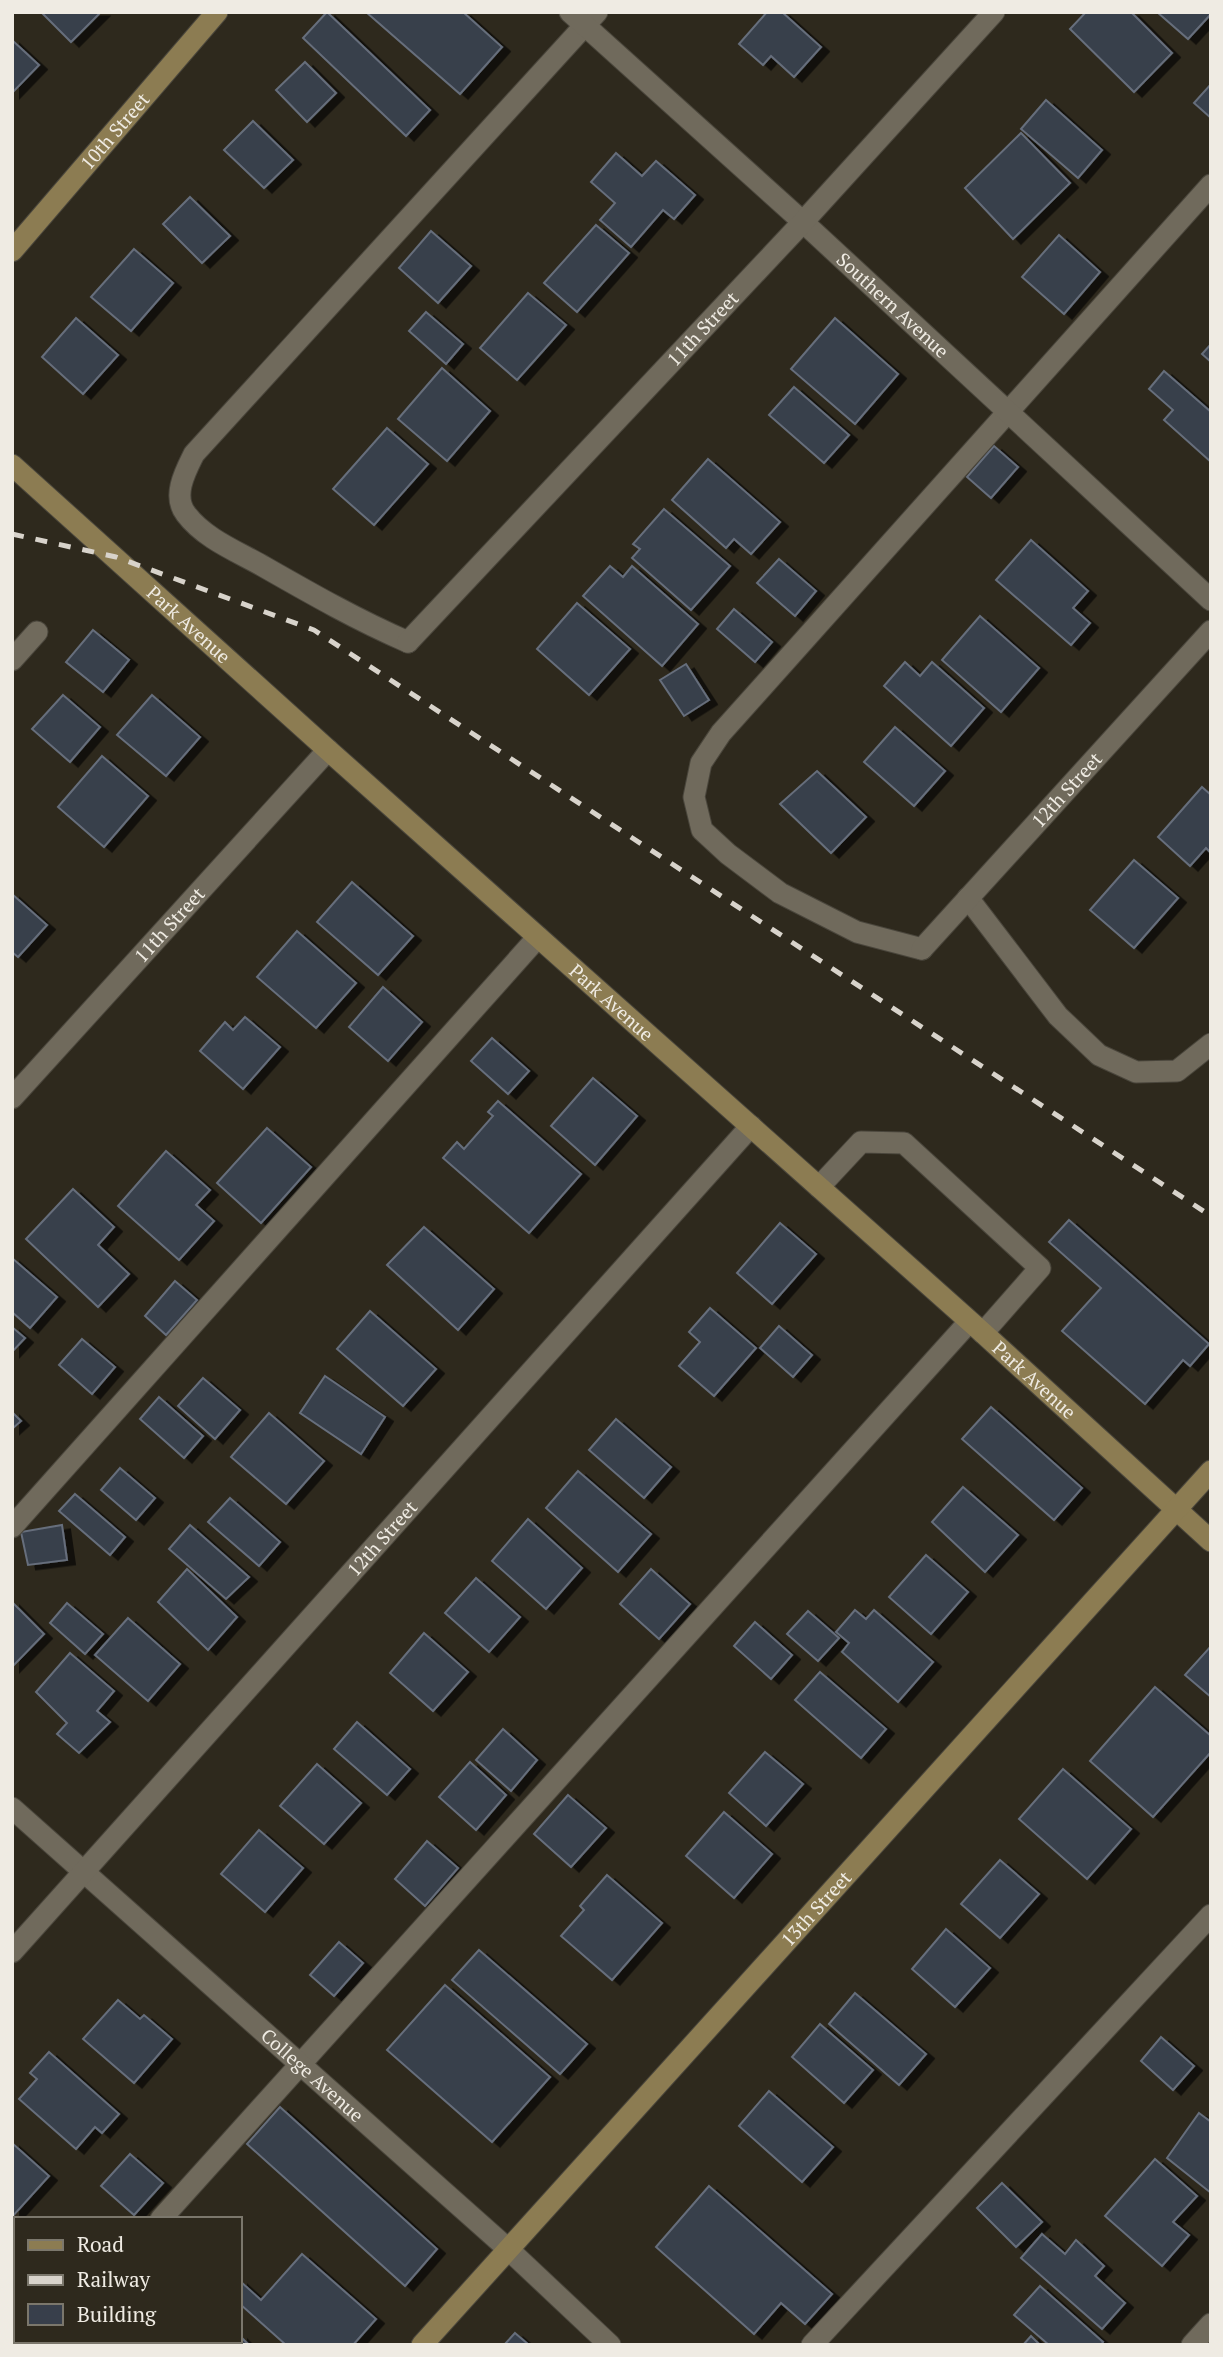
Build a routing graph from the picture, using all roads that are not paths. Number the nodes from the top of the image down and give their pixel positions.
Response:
1 (217, 12) edge
2 (994, 12) edge
3 (584, 17) edge
4 (1211, 185) edge
5 (803, 222) junction
6 (12, 251) edge
7 (1009, 413) junction
8 (12, 465) edge
9 (1211, 600) edge
10 (1211, 631) edge
11 (37, 632) dead end
12 (12, 660) edge
13 (328, 750) junction
14 (968, 898) junction
15 (538, 937) junction
16 (1211, 1044) edge
17 (12, 1098) edge
18 (751, 1126) junction
19 (819, 1187) junction
20 (976, 1327) junction
21 (1211, 1471) edge
22 (1177, 1510) junction
23 (12, 1527) edge
24 (1211, 1541) edge
25 (12, 1808) edge
26 (83, 1872) junction
27 (1211, 1915) edge
28 (12, 1952) edge
29 (300, 2065) junction
30 (163, 2217) edge
31 (508, 2249) junction
32 (1211, 2324) edge
33 (422, 2345) edge
34 (610, 2345) edge
35 (812, 2345) edge
36 (1192, 2345) edge

1 - 6 street, 10th Street
2 - 5 street, 11th Street
3 - 5 street, Southern Avenue
3 - 5 street, 11th Street
4 - 7 street
5 - 7 street, Southern Avenue
7 - 9 street, Southern Avenue
7 - 14 street, 12th Street
8 - 13 street, Park Avenue
10 - 14 street, 12th Street
11 - 12 street
13 - 15 street, Park Avenue
13 - 17 street, 11th Street
14 - 16 street
15 - 18 street, Park Avenue
15 - 23 street
18 - 19 street, Park Avenue
18 - 26 street, 12th Street
19 - 20 street, Park Avenue
19 - 20 street
20 - 22 street, Park Avenue
20 - 29 street
21 - 22 street, 13th Street
22 - 24 street, Park Avenue
22 - 31 street, 13th Street
25 - 26 street, College Avenue
26 - 28 street, 12th Street
26 - 29 street, College Avenue
27 - 35 street
29 - 30 street
29 - 31 street, College Avenue
31 - 33 street, 13th Street
31 - 34 street, College Avenue
32 - 36 street

